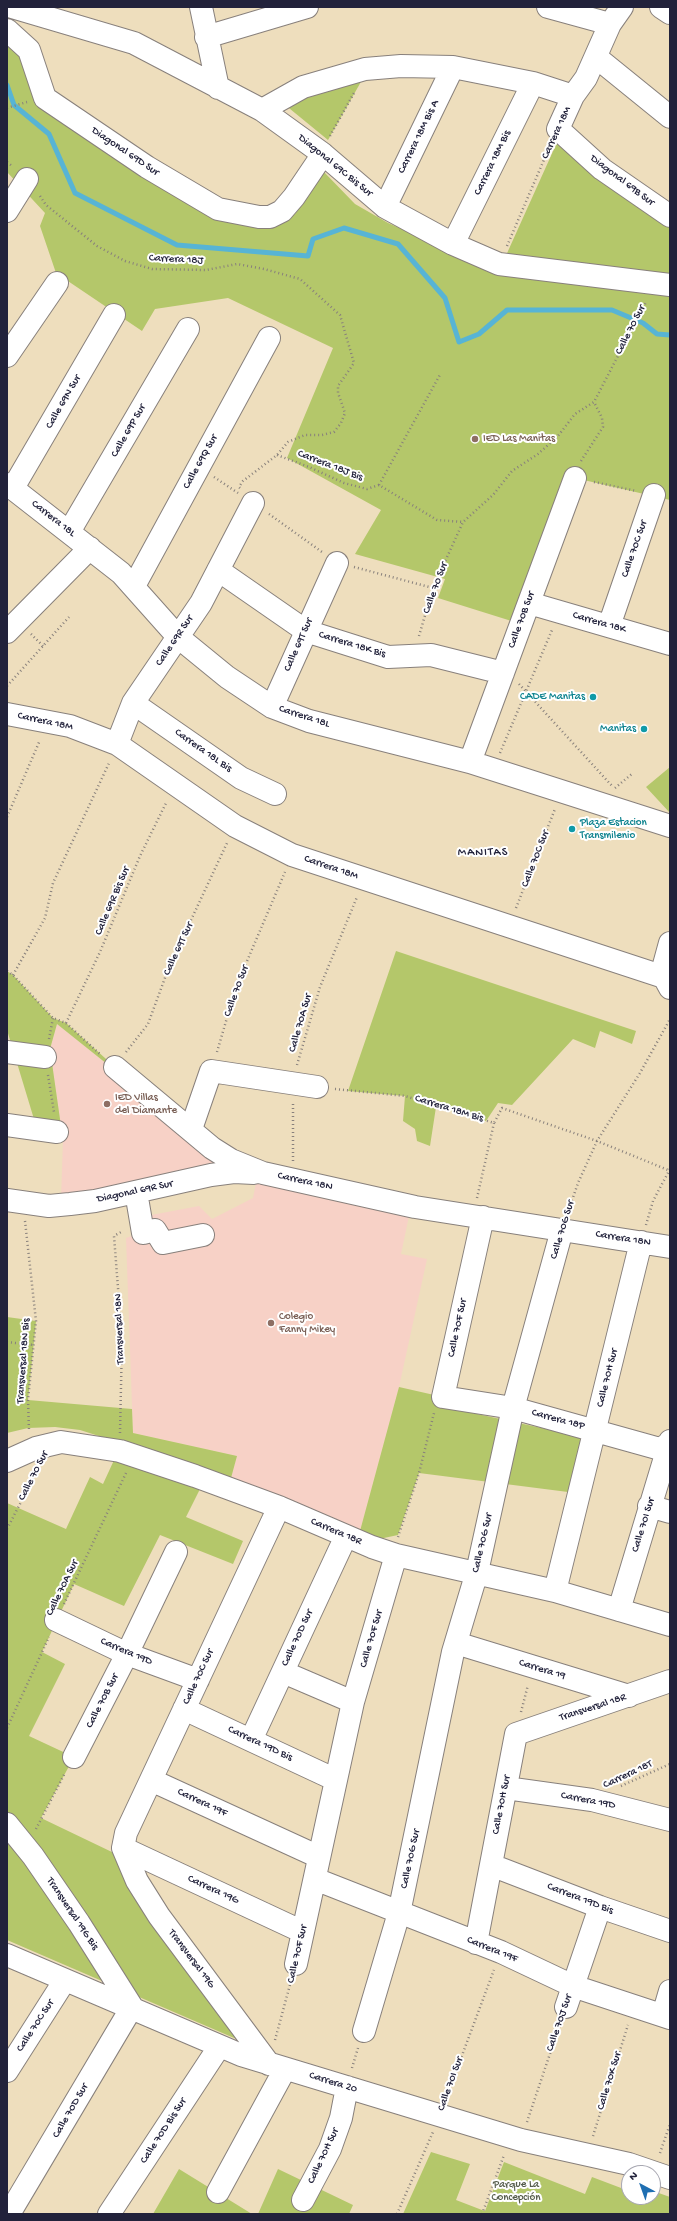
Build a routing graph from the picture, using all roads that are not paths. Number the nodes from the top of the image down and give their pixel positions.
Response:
1 (12, 7) edge
2 (201, 7) edge
3 (307, 7) edge
4 (548, 7) edge
5 (661, 7) edge
6 (670, 13) edge
7 (616, 15) edge
8 (7, 30) edge
9 (206, 37) junction
10 (596, 57) junction
11 (453, 68) junction
12 (533, 83) junction
13 (218, 88) junction
14 (574, 96) junction
15 (262, 110) junction
16 (670, 116) edge
17 (558, 129) joint
18 (323, 154) junction
19 (27, 180) road end
20 (385, 207) junction
21 (7, 211) edge
22 (670, 216) edge
23 (454, 244) junction
24 (57, 284) dead end
25 (670, 285) edge
26 (114, 315) dead end
27 (188, 329) dead end
28 (269, 338) dead end
29 (7, 356) edge
30 (575, 478) road end
31 (10, 486) edge
32 (654, 495) road end
33 (253, 503) road end
34 (69, 532) junction
35 (90, 548) junction
36 (337, 563) dead end
37 (218, 570) junction
38 (134, 586) junction
39 (529, 603) junction
40 (609, 626) junction
41 (306, 631) junction
42 (7, 632) edge
43 (178, 637) junction
44 (670, 644) edge
45 (503, 673) junction
46 (133, 703) junction
47 (272, 707) junction
48 (7, 714) edge
49 (117, 744) junction
50 (470, 762) junction
51 (275, 794) dead end
52 (670, 826) edge
53 (670, 943) edge
54 (667, 983) edge
55 (7, 1052) edge
56 (45, 1057) dead end
57 (115, 1067) road end
58 (317, 1087) road end
59 (7, 1125) edge
60 (192, 1129) junction
61 (57, 1132) dead end
62 (264, 1173) junction
63 (136, 1192) junction
64 (15, 1201) edge
65 (478, 1217) junction
66 (562, 1230) junction
67 (203, 1235) dead end
68 (641, 1242) junction
69 (670, 1247) edge
70 (443, 1396) joint
71 (513, 1408) junction
72 (595, 1430) junction
73 (670, 1442) edge
74 (7, 1462) edge
75 (649, 1506) junction
76 (279, 1507) junction
77 (670, 1512) edge
78 (346, 1536) junction
79 (176, 1552) dead end
80 (396, 1555) junction
81 (476, 1572) junction
82 (555, 1591) junction
83 (619, 1610) junction
84 (56, 1620) road end
85 (670, 1625) edge
86 (456, 1643) junction
87 (127, 1654) junction
88 (282, 1672) junction
89 (198, 1680) junction
90 (670, 1681) edge
91 (629, 1696) junction
92 (353, 1702) junction
93 (184, 1709) junction
94 (516, 1734) joint
95 (251, 1740) junction
96 (74, 1757) road end
97 (151, 1780) junction
98 (336, 1780) junction
99 (506, 1788) junction
100 (670, 1820) edge
101 (7, 1824) edge
102 (123, 1848) junction
103 (319, 1857) junction
104 (491, 1865) junction
105 (315, 1879) junction
106 (600, 1907) junction
107 (400, 1913) junction
108 (670, 1931) edge
109 (303, 1932) junction
110 (476, 1943) junction
111 (7, 1955) edge
112 (296, 1964) road end
113 (65, 1980) junction
114 (573, 1986) junction
115 (670, 1991) edge
116 (132, 2007) junction
117 (566, 2007) road end
118 (666, 2016) edge
119 (364, 2031) road end
120 (219, 2047) junction
121 (277, 2066) junction
122 (7, 2071) edge
123 (347, 2087) junction
124 (662, 2175) edge
125 (218, 2192) dead end
126 (303, 2200) dead end
127 (9, 2214) edge
128 (109, 2214) edge

1 - 13 street, Diagonal 69C Bis Sur
2 - 9 street
3 - 9 street
4 - 7 street
5 - 6 street
7 - 10 street, Carrera 18M
8 - 18 street, Diagonal 69D Sur
9 - 13 street
10 - 14 street, Carrera 18M
10 - 16 street
11 - 12 street
11 - 15 street
11 - 20 street, Carrera 18M Bis A
12 - 14 street
12 - 23 street, Carrera 18M Bis
13 - 15 street, Diagonal 69C Bis Sur
14 - 17 street, Carrera 18M
15 - 18 street, Diagonal 69C Bis Sur
17 - 22 street, Diagonal 69B Sur
18 - 20 street, Diagonal 69C Bis Sur
19 - 21 street
20 - 23 street, Diagonal 69C Bis Sur
23 - 25 street, Diagonal 69C Bis Sur
24 - 29 street
26 - 31 street, Calle 69N Sur
27 - 34 street, Calle 69P Sur
28 - 38 street, Calle 69Q Sur
30 - 39 street, Calle 70B Sur
31 - 34 street, Carrera 18L
32 - 40 street, Calle 70C Sur
33 - 37 street, Calle 69R Sur
34 - 35 street, Carrera 18L
35 - 38 street, Carrera 18L
35 - 42 street
36 - 41 street, Calle 69T Sur
37 - 41 street, Carrera 18K Bis
37 - 43 street, Calle 69R Sur
38 - 43 street, Carrera 18L
39 - 40 street, Carrera 18K
39 - 45 street, Calle 70B Sur
40 - 44 street, Carrera 18K
41 - 45 street, Carrera 18K Bis
41 - 47 street, Calle 69T Sur
43 - 46 street, Calle 69R Sur
43 - 47 street, Carrera 18L
45 - 50 street, Calle 70B Sur
46 - 49 street, Calle 69R Sur
46 - 51 street, Carrera 18L Bis
47 - 50 street, Carrera 18L
48 - 49 street, Carrera 18M
49 - 54 street, Carrera 18M
50 - 52 street, Carrera 18L
53 - 54 street
55 - 56 street
57 - 60 street, Carrera 18N
58 - 60 street
59 - 61 street
60 - 62 street, Carrera 18N
62 - 63 street, Diagonal 69R Sur
62 - 65 street, Carrera 18N
63 - 64 street, Diagonal 69R Sur
63 - 67 street
65 - 66 street, Carrera 18N
65 - 70 street, Calle 70F Sur
66 - 68 street, Carrera 18N
66 - 71 street, Calle 70G Sur
68 - 69 street, Carrera 18N
68 - 72 street, Calle 70H Sur
70 - 71 street, Carrera 18P
71 - 72 street, Carrera 18P
71 - 81 street, Calle 70G Sur
72 - 73 street, Carrera 18P
72 - 82 street, Calle 70H Sur
73 - 75 street, Calle 70I Sur
74 - 76 street, Carrera 18R
75 - 77 street
75 - 83 street, Calle 70I Sur
76 - 78 street, Carrera 18R
76 - 89 street, Calle 70C Sur
78 - 80 street, Carrera 18R
78 - 88 street, Calle 70D Sur
79 - 87 street, Calle 70B Sur
80 - 81 street, Carrera 18R
80 - 92 street, Calle 70F Sur
81 - 82 street, Carrera 18R
81 - 86 street, Calle 70G Sur
82 - 83 street, Carrera 18R
83 - 85 street, Carrera 18R
84 - 87 street, Carrera 19D
86 - 91 street, Carrera 19
86 - 107 street, Calle 70G Sur
87 - 89 street, Carrera 19D
87 - 96 street, Calle 70B Sur
88 - 92 street
88 - 95 street, Calle 70D Sur
89 - 93 street, Calle 70C Sur
90 - 91 street, Transversal 18R
91 - 94 street, Transversal 18R
92 - 98 street, Calle 70F Sur
93 - 95 street, Carrera 19D Bis
93 - 97 street, Calle 70C Sur
94 - 99 street, Calle 70H Sur
95 - 98 street, Carrera 19D Bis
97 - 102 street, Calle 70C Sur
97 - 103 street, Carrera 19F
98 - 103 street, Calle 70F Sur
99 - 100 street, Carrera 19D
99 - 104 street, Calle 70H Sur
101 - 116 street, Transversal 19G Bis
102 - 109 street, Carrera 19G
102 - 121 street, Transversal 19G
103 - 105 street, Calle 70F Sur
104 - 106 street, Carrera 19D Bis
104 - 110 street, Calle 70H Sur
105 - 107 street, Carrera 19F
105 - 109 street, Calle 70F Sur
106 - 108 street, Carrera 19D Bis
106 - 114 street, Calle 70J Sur
107 - 110 street, Carrera 19F
107 - 119 street, Calle 70G Sur
109 - 112 street, Calle 70F Sur
110 - 114 street, Carrera 19F
111 - 113 street, Carrera 20
113 - 116 street, Carrera 20
113 - 122 street, Calle 70C Sur
114 - 117 street, Calle 70J Sur
114 - 118 street, Carrera 19F
115 - 118 street
116 - 120 street, Carrera 20
116 - 127 street, Calle 70D Sur
120 - 121 street, Carrera 20
120 - 128 street, Calle 70D Bis Sur
121 - 123 street, Carrera 20
121 - 125 street
123 - 124 street, Carrera 20
123 - 126 street, Calle 70H Sur

